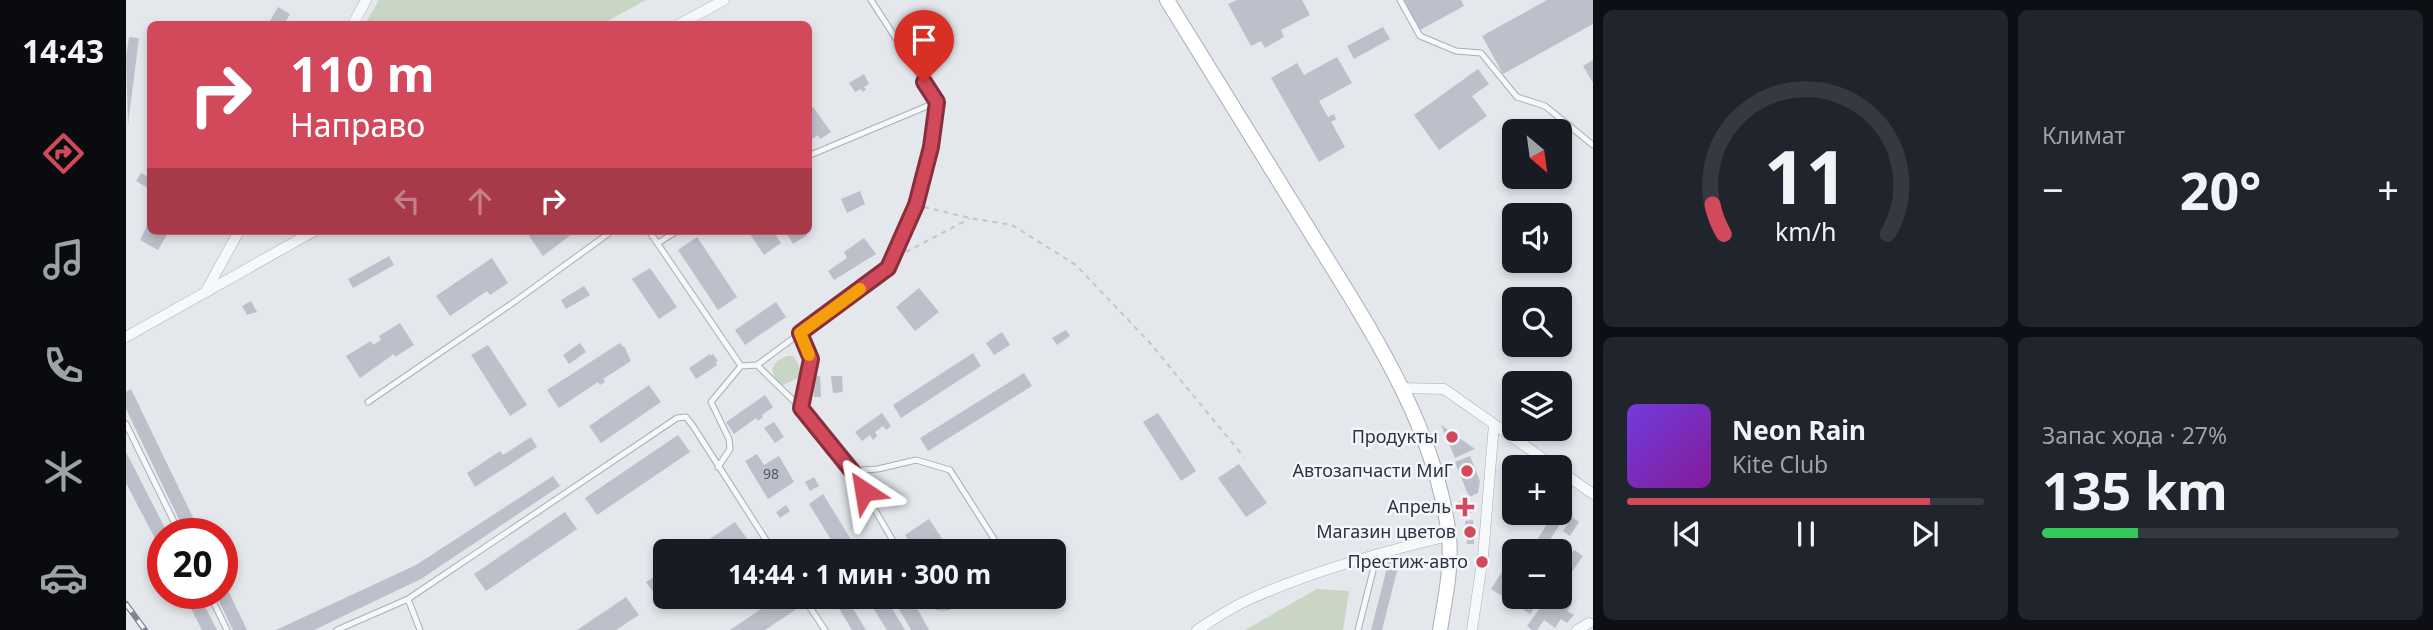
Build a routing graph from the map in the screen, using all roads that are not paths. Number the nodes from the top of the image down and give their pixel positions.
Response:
1 (366, 0) edge
2 (724, 0) edge
3 (871, 0) edge
4 (1167, 0) edge
5 (1400, 0) edge
6 (355, 21) edge
7 (686, 21) edge
8 (937, 102) junction
9 (1593, 145) edge
10 (812, 154) edge
11 (237, 235) edge
12 (307, 235) edge
13 (607, 235) edge
14 (652, 235) edge
15 (671, 235) edge
16 (658, 243) junction
17 (206, 292) junction
18 (800, 333) junction
19 (126, 337) edge
20 (757, 365) junction
21 (741, 366) junction
22 (1400, 388) junction
23 (368, 402) dead end
24 (801, 408) junction
25 (126, 424) edge
26 (1494, 424) junction
27 (1538, 455) edge
28 (718, 467) junction
29 (852, 471) junction
30 (1572, 479) edge
31 (1593, 494) edge
32 (172, 518) edge
33 (1449, 536) junction
34 (765, 539) edge
35 (892, 539) edge
36 (994, 539) edge
37 (1377, 553) junction
38 (408, 599) junction
39 (217, 609) edge
40 (811, 609) edge
41 (1589, 623) dead end
42 (227, 630) edge
43 (337, 630) edge
44 (420, 630) edge
45 (825, 630) edge
46 (1197, 630) edge
47 (1358, 630) edge
48 (1440, 630) edge
49 (1472, 630) edge
50 (1577, 630) edge

1 - 6 street
2 - 7 street
3 - 8 lane
4 - 22 main road
5 - 9 lane
8 - 10 lane
8 - 18 lane
11 - 17 street
12 - 17 street
13 - 23 lane
14 - 16 lane
15 - 16 lane
16 - 21 lane
17 - 19 street
18 - 20 lane
18 - 24 lane
20 - 21 lane
20 - 24 lane
21 - 28 lane
22 - 26 street
22 - 33 main road
24 - 29 lane
25 - 32 lane
26 - 27 street
26 - 49 street
28 - 34 lane
28 - 38 lane
29 - 35 lane
29 - 36 lane
30 - 31 street
33 - 37 street
33 - 48 main road
37 - 46 street
37 - 47 lane
38 - 43 lane
38 - 44 lane
39 - 42 lane
40 - 45 lane
41 - 50 street

